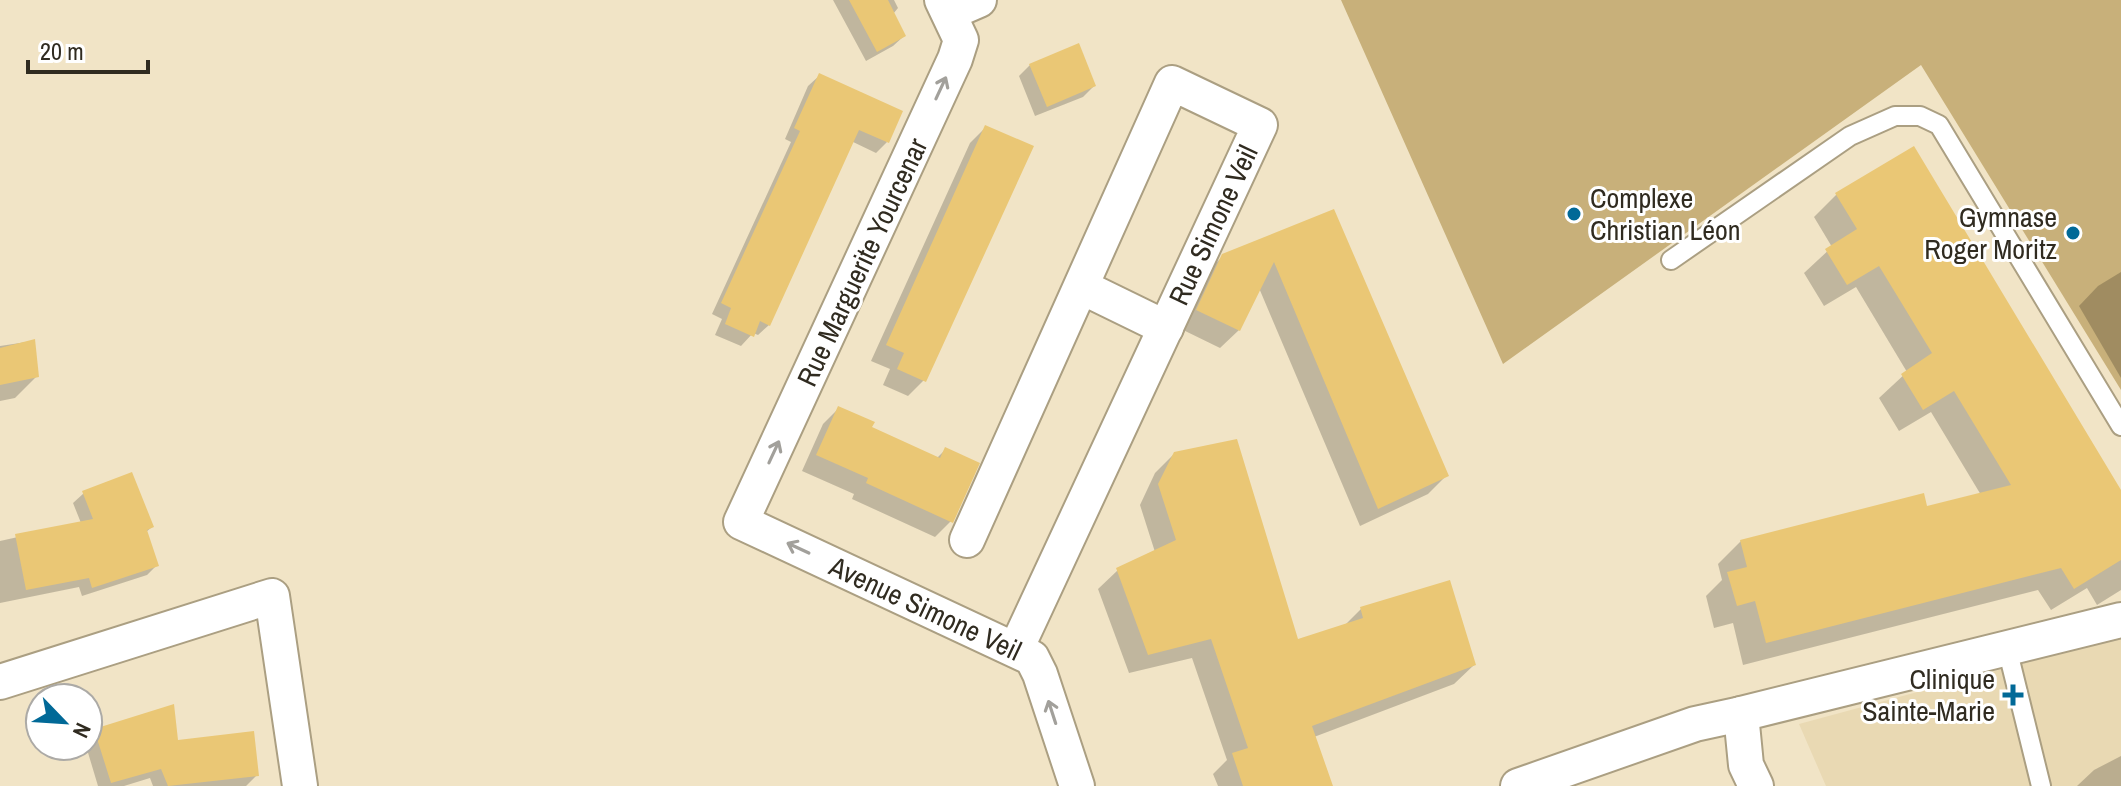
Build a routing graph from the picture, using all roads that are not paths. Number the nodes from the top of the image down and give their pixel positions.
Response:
1 (957, 4) edge
2 (1671, 260) dead end
3 (1082, 287) junction
4 (1166, 328) junction
5 (2121, 426) edge
6 (741, 522) joint
7 (967, 540) dead end
8 (2121, 620) edge
9 (2007, 648) junction
10 (1016, 649) junction
11 (0, 682) edge
12 (1741, 714) junction
13 (300, 786) edge
14 (1077, 786) edge
15 (1518, 786) edge
16 (1756, 786) edge
17 (2041, 786) edge

6 -> 1 street, Rue Marguerite Yourcenar
2 - 5 lane
3 - 4 street
3 - 4 street, Rue Simone Veil
3 - 7 street, Rue Simone Veil
4 - 10 street, Rue Simone Veil
10 -> 6 street, Avenue Simone Veil
8 - 9 street
9 - 12 street
9 - 17 lane
14 -> 10 street, Avenue Simone Veil
11 - 13 street
12 - 15 street
12 - 16 street

